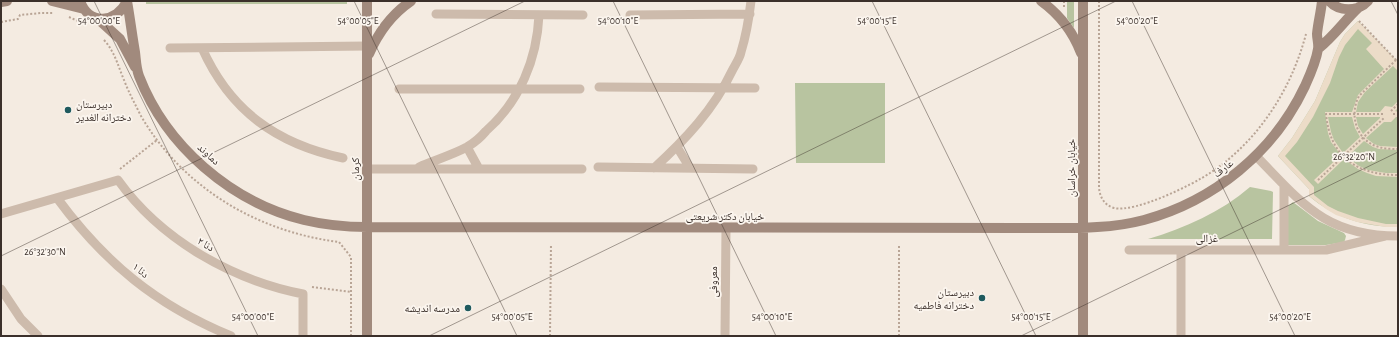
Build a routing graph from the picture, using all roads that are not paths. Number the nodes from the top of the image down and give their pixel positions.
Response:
1 (7, 1) edge
2 (52, 1) edge
3 (127, 1) edge
4 (367, 1) edge
5 (411, 1) edge
6 (751, 1) edge
7 (1042, 1) edge
8 (1083, 1) edge
9 (1322, 1) edge
10 (1329, 1) edge
11 (1, 2) edge
12 (1366, 3) edge
13 (82, 5) edge
14 (436, 14) dead end
15 (750, 14) junction
16 (539, 15) junction
17 (583, 15) dead end
18 (630, 15) dead end
19 (97, 18) junction
20 (367, 46) junction
21 (170, 48) dead end
22 (202, 48) junction
23 (1319, 48) junction
24 (1083, 57) junction
25 (367, 58) junction
26 (138, 74) junction
27 (599, 87) dead end
28 (399, 88) dead end
29 (724, 88) junction
30 (755, 88) dead end
31 (520, 89) junction
32 (580, 89) dead end
33 (467, 147) junction
34 (677, 147) junction
35 (1256, 156) junction
36 (343, 158) dead end
37 (598, 167) dead end
38 (654, 168) junction
39 (690, 168) junction
40 (367, 169) junction
41 (416, 169) junction
42 (479, 169) junction
43 (582, 169) dead end
44 (754, 169) dead end
45 (1284, 185) junction
46 (57, 198) junction
47 (1, 214) edge
48 (367, 228) junction
49 (726, 228) junction
50 (1083, 228) junction
51 (1385, 236) junction
52 (1398, 236) edge
53 (1129, 250) dead end
54 (1181, 250) junction
55 (1284, 250) junction
56 (1, 289) edge
57 (38, 336) edge
58 (231, 336) edge
59 (303, 336) edge
60 (367, 336) edge
61 (725, 336) edge
62 (1083, 336) edge
63 (1181, 336) edge

1 - 11 street
2 - 13 street
3 - 19 street
3 - 26 street, دماوند
4 - 20 street, کرمان
5 - 25 street
6 - 15 street
7 - 24 street
8 - 24 street, خیابان خراسان
9 - 23 street, عارف
10 - 12 street
12 - 23 street, عارف
13 - 19 street
14 - 16 street
15 - 18 street
15 - 29 street
16 - 17 street
16 - 31 street
19 - 26 street
20 - 22 street
20 - 25 street, کرمان
21 - 22 street
22 - 36 street
23 - 35 street, عارف
24 - 50 street, خیابان خراسان
25 - 40 street, کرمان
26 - 48 street, دماوند
27 - 29 street
28 - 31 street
29 - 30 street
29 - 34 street
31 - 32 street
31 - 33 street
33 - 41 street
33 - 42 street
34 - 38 street
34 - 39 street
35 - 45 street, غزالی
35 - 50 street, عارف
37 - 38 street
38 - 39 street
39 - 44 street
40 - 41 street
40 - 48 street, کرمان
41 - 42 street
42 - 43 street
45 - 51 street, غزالی
45 - 55 street
46 - 47 street
46 - 58 street, دنا ۱
46 - 59 street, دنا ۲
48 - 49 street, خیابان دکتر شریعتی
48 - 60 street, کرمان
49 - 50 street, خیابان دکتر شریعتی
49 - 61 street, معروفی
50 - 62 street, خیابان خراسان
51 - 52 street, غزالی
51 - 55 street, غزالی
53 - 54 street, غزالی
54 - 55 street, غزالی
54 - 63 street
56 - 57 street

